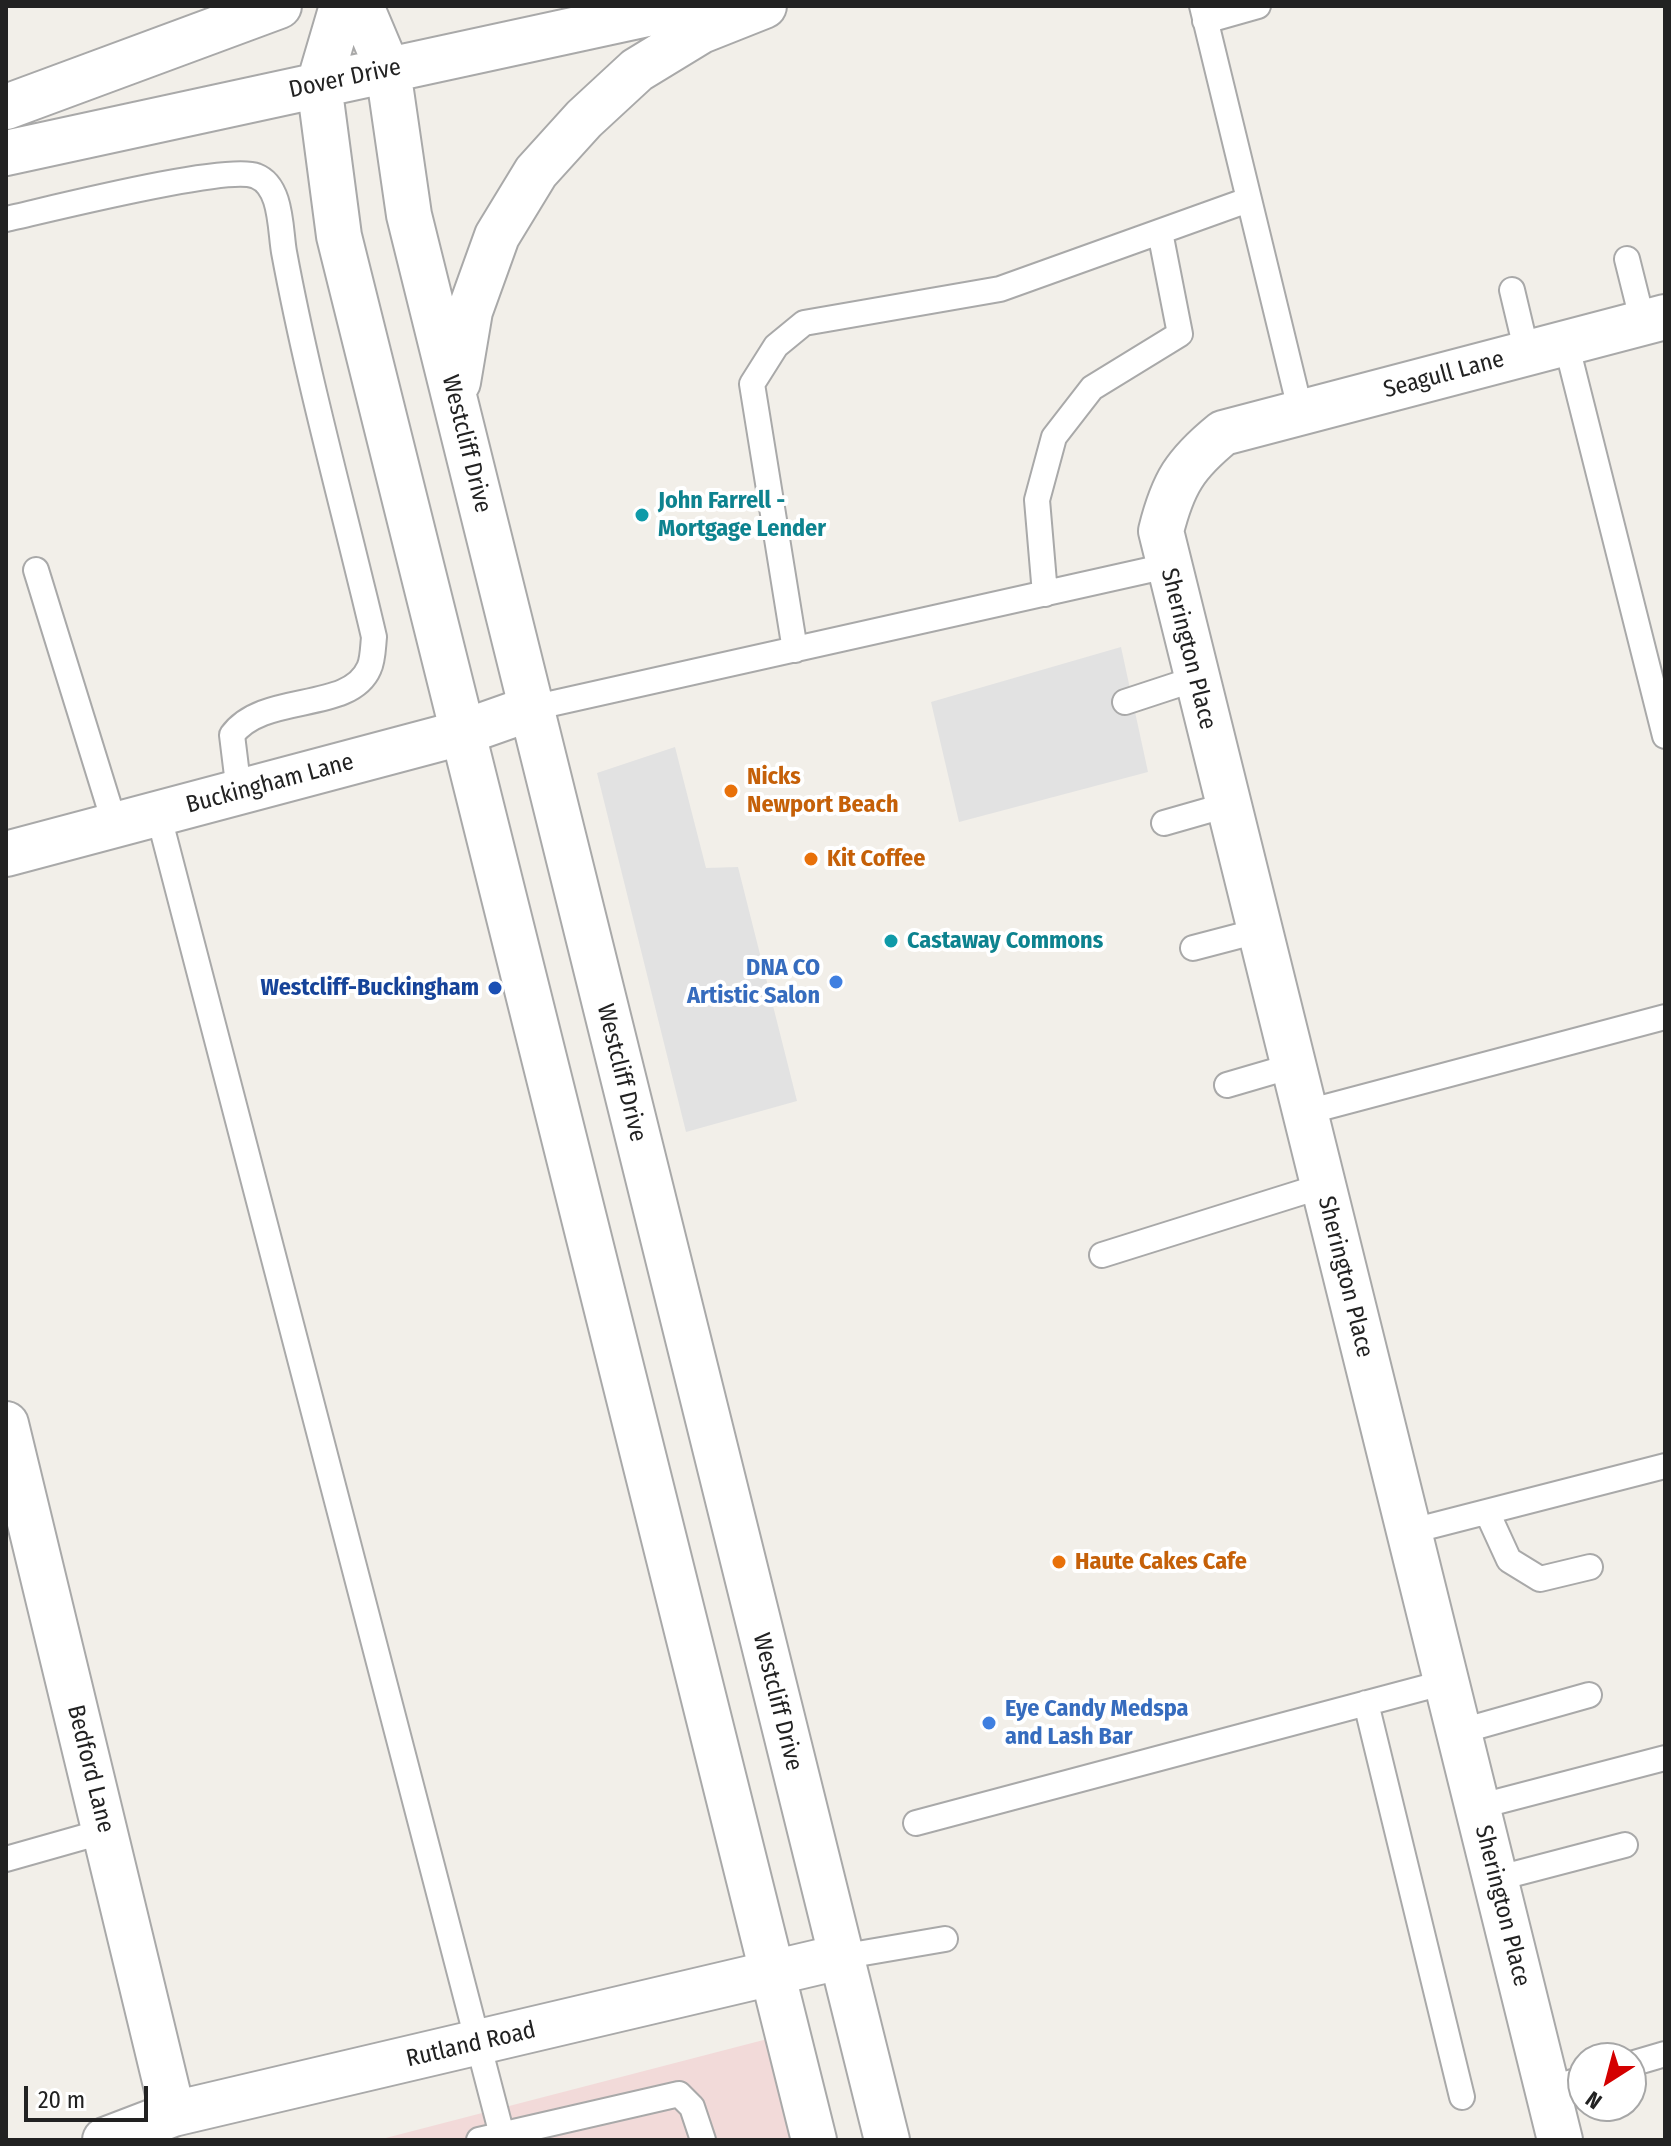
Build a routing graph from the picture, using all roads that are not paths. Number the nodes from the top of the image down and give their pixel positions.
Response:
1 (279, 6) edge
2 (342, 6) edge
3 (361, 6) edge
4 (684, 6) edge
5 (764, 6) edge
6 (1258, 6) edge
7 (1204, 13) edge
8 (388, 70) junction
9 (319, 84) junction
10 (6, 107) edge
11 (6, 153) edge
12 (1248, 200) junction
13 (6, 219) edge
14 (1160, 232) junction
15 (1627, 259) dead end
16 (1512, 290) dead end
17 (1654, 320) edge
18 (1546, 348) junction
19 (455, 400) junction
20 (1301, 413) junction
21 (1223, 433) joint
22 (1167, 566) junction
23 (36, 570) dead end
24 (1045, 594) junction
25 (795, 650) junction
26 (1195, 679) junction
27 (1125, 702) dead end
28 (532, 708) junction
29 (461, 733) junction
30 (1665, 736) edge
31 (239, 792) junction
32 (1227, 805) junction
33 (158, 813) junction
34 (1164, 823) dead end
35 (115, 825) junction
36 (6, 854) edge
37 (1258, 931) junction
38 (1193, 948) dead end
39 (1665, 1017) edge
40 (1292, 1066) junction
41 (1227, 1085) dead end
42 (1303, 1113) junction
43 (1322, 1186) junction
44 (1102, 1255) dead end
45 (6, 1424) edge
46 (1665, 1466) edge
47 (1487, 1512) junction
48 (1408, 1532) junction
49 (1590, 1567) dead end
50 (1446, 1682) junction
51 (1589, 1695) dead end
52 (1366, 1703) junction
53 (1458, 1732) junction
54 (1665, 1758) edge
55 (1477, 1807) junction
56 (916, 1823) dead end
57 (105, 1831) junction
58 (1625, 1845) dead end
59 (6, 1859) edge
60 (1495, 1879) junction
61 (945, 1939) dead end
62 (840, 1957) junction
63 (773, 1975) junction
64 (479, 2043) junction
65 (1565, 2084) edge
66 (1462, 2097) dead end
67 (173, 2114) junction
68 (491, 2137) edge
69 (105, 2140) edge
70 (703, 2140) edge
71 (814, 2140) edge
72 (887, 2140) edge
73 (1560, 2140) edge

1 - 10 street
2 - 9 street
3 - 8 street, Westcliff Drive
4 - 8 street, Dover Drive
5 - 19 street
6 - 7 lane
7 - 12 lane
8 - 9 street, Dover Drive
8 - 19 street, Westcliff Drive
9 - 11 street, Dover Drive
9 - 29 street
12 - 14 lane
12 - 20 lane
13 - 31 lane
14 - 24 lane
14 - 25 lane
15 - 17 lane
16 - 18 lane
17 - 18 street, Seagull Lane
18 - 20 street, Seagull Lane
18 - 30 lane
19 - 28 street, Westcliff Drive
20 - 21 street, Seagull Lane
21 - 22 street, Sherington Place
22 - 24 lane
22 - 26 street, Sherington Place
23 - 35 lane
24 - 25 lane
25 - 28 lane
26 - 27 lane
26 - 32 street, Sherington Place
28 - 29 street, Buckingham Lane
28 - 62 street, Westcliff Drive
29 - 31 street, Buckingham Lane
29 - 63 street
31 - 33 street, Buckingham Lane
32 - 34 lane
32 - 37 street, Sherington Place
33 - 35 street, Buckingham Lane
33 - 64 lane
35 - 36 street, Buckingham Lane
37 - 38 lane
37 - 40 street, Sherington Place
39 - 42 lane
40 - 41 lane
40 - 42 street, Sherington Place
42 - 43 street, Sherington Place
43 - 44 lane
43 - 48 street, Sherington Place
45 - 57 street, Bedford Lane
46 - 47 lane
47 - 48 lane
47 - 49 lane
48 - 50 street, Sherington Place
50 - 52 lane
50 - 53 street, Sherington Place
51 - 53 lane
52 - 56 lane
52 - 66 lane
53 - 55 street, Sherington Place
54 - 55 lane
55 - 60 street, Sherington Place
57 - 59 lane
57 - 67 street, Bedford Lane
58 - 60 lane
60 - 65 street, Sherington Place
61 - 62 lane
62 - 63 street, Rutland Road
62 - 72 street, Westcliff Drive
63 - 64 street, Rutland Road
63 - 71 street
64 - 67 street, Rutland Road
64 - 68 lane
65 - 73 street, Sherington Place
67 - 69 street, Rutland Road
68 - 70 lane

